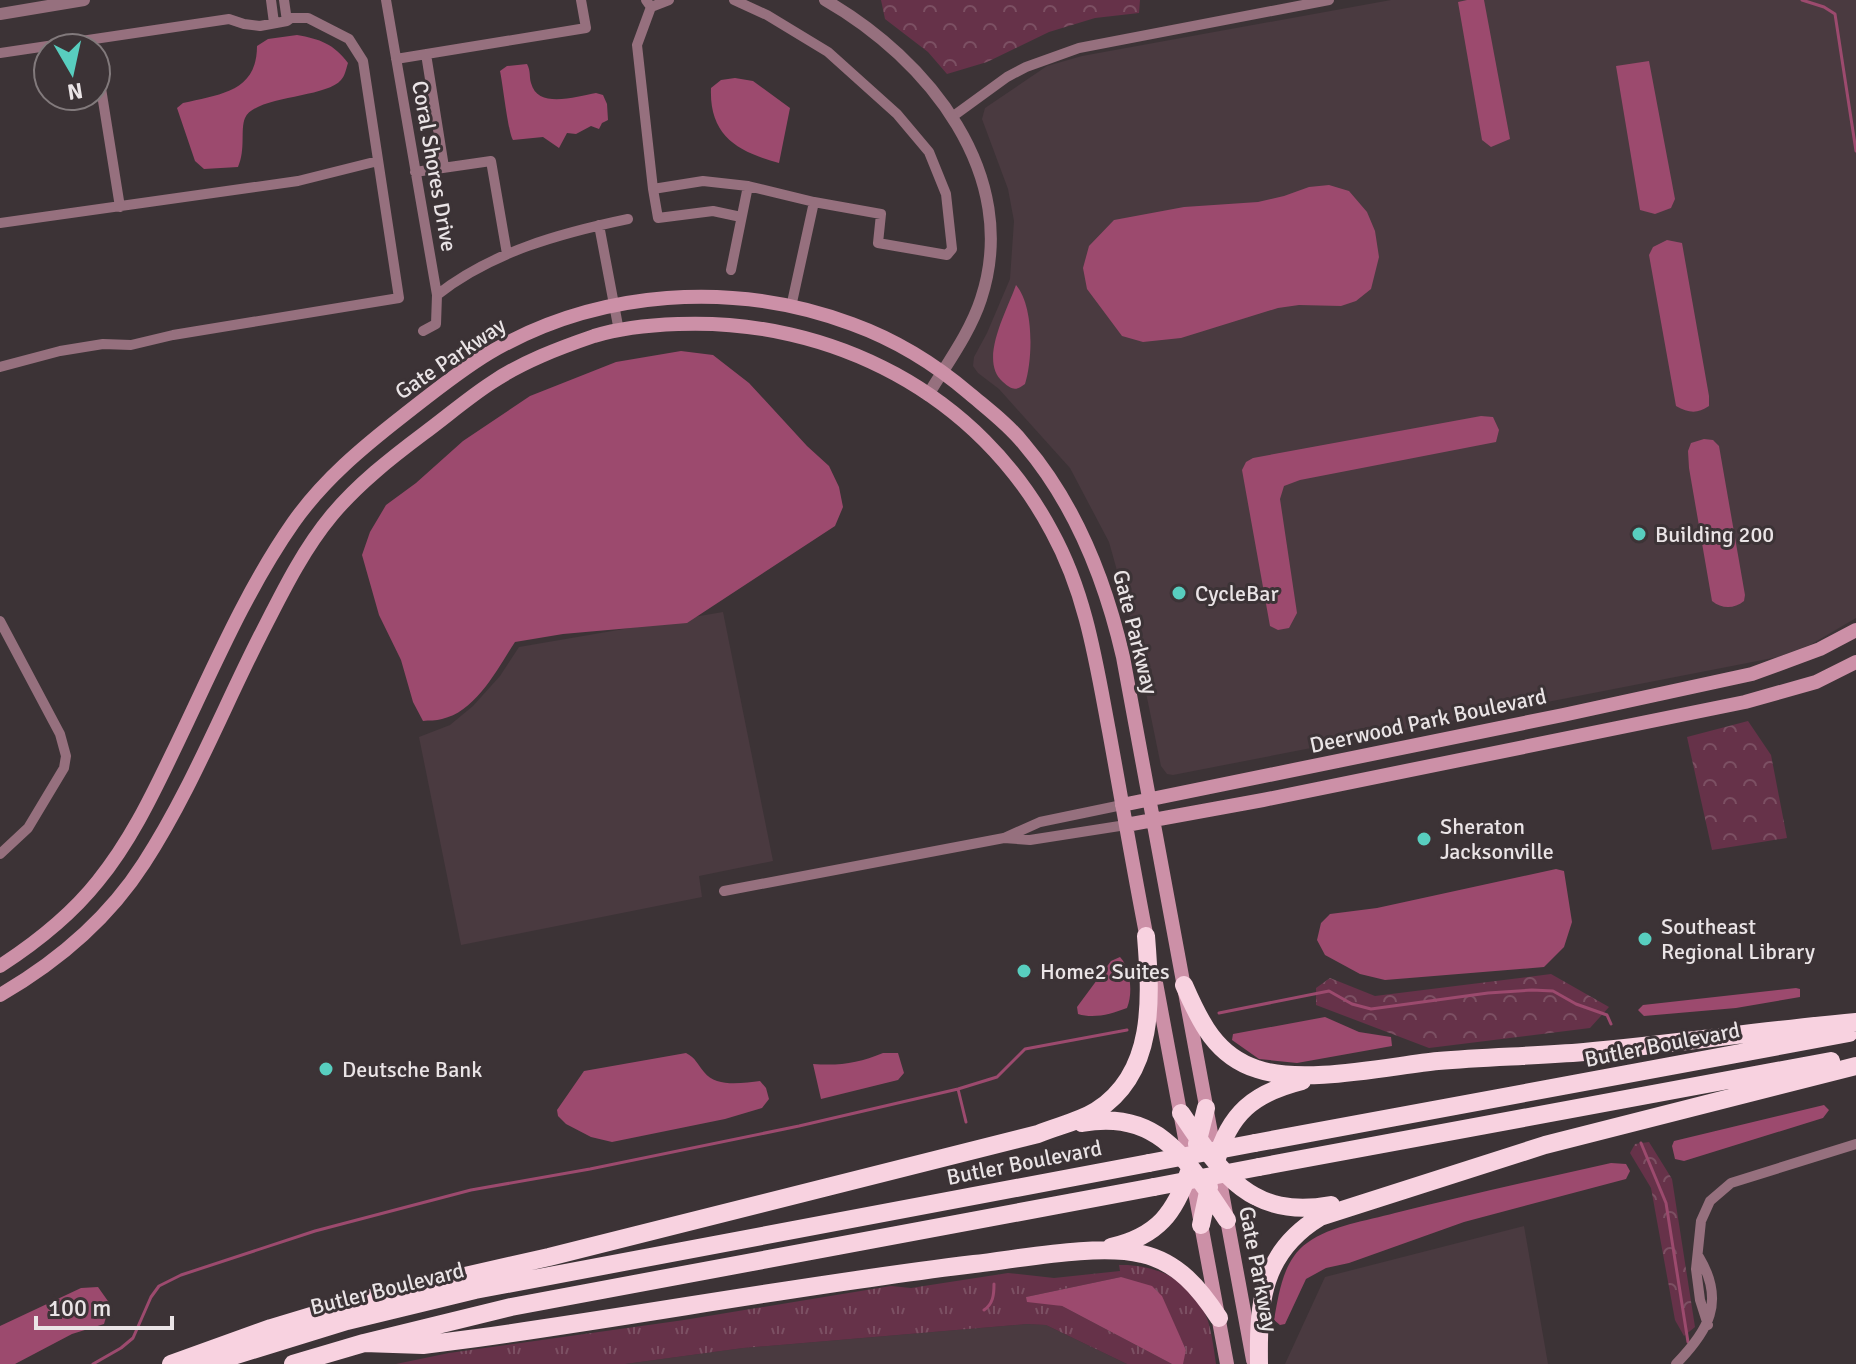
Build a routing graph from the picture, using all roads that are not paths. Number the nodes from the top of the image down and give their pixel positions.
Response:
1 (84, 0) edge
2 (271, 0) edge
3 (284, 0) edge
4 (386, 0) edge
5 (581, 0) edge
6 (669, 0) edge
7 (734, 0) edge
8 (825, 0) edge
9 (1329, 0) edge
10 (648, 3) edge
11 (0, 14) edge
12 (287, 21) junction
13 (274, 23) junction
14 (112, 40) edge
15 (32, 50) edge
16 (0, 53) edge
17 (426, 54) junction
18 (396, 59) junction
19 (105, 112) edge
20 (952, 117) junction
21 (378, 161) junction
22 (444, 167) junction
23 (415, 172) junction
24 (748, 186) junction
25 (653, 189) junction
26 (814, 202) junction
27 (120, 207) junction
28 (741, 217) junction
29 (628, 219) dead end
30 (0, 223) edge
31 (599, 225) junction
32 (507, 254) junction
33 (731, 270) dead end
34 (437, 295) junction
35 (614, 305) junction
36 (791, 307) junction
37 (423, 331) dead end
38 (619, 331) junction
39 (0, 367) edge
40 (942, 371) junction
41 (928, 395) junction
42 (0, 621) edge
43 (1856, 630) edge
44 (1856, 662) edge
45 (1304, 768) junction
46 (1279, 797) junction
47 (1150, 799) junction
48 (1122, 805) junction
49 (1154, 821) junction
50 (1126, 825) junction
51 (1004, 838) junction
52 (0, 854) edge
53 (724, 891) dead end
54 (1146, 936) junction
55 (0, 966) edge
56 (1184, 985) junction
57 (0, 995) edge
58 (1856, 1022) edge
59 (1856, 1032) edge
60 (1856, 1056) edge
61 (1856, 1066) edge
62 (1328, 1074) junction
63 (1206, 1108) junction
64 (1181, 1113) junction
65 (1038, 1134) junction
66 (1198, 1139) junction
67 (1856, 1144) edge
68 (1216, 1162) junction
69 (1191, 1166) junction
70 (1208, 1192) junction
71 (1377, 1197) junction
72 (1227, 1220) junction
73 (1201, 1225) junction
74 (1089, 1252) junction
75 (1219, 1318) junction
76 (1698, 1341) junction
77 (364, 1343) junction
78 (171, 1364) edge
79 (207, 1364) edge
80 (293, 1364) edge
81 (1227, 1364) edge
82 (1256, 1364) edge
83 (1676, 1364) edge
84 (1688, 1364) edge

1 - 11 street
2 - 13 street
3 - 12 street
4 - 18 street, Coral Shores Drive
5 - 17 street
6 - 10 street
7 - 26 street
8 - 20 street
9 - 20 street
10 - 25 street
12 - 13 street
12 - 21 street
13 - 14 street
15 - 16 street
17 - 18 street
17 - 22 street
18 - 23 street, Coral Shores Drive
19 - 27 street
20 - 40 street
21 - 27 street
21 - 39 street
22 - 23 street
22 - 32 street
23 - 34 street, Coral Shores Drive
24 - 25 street
24 - 26 street
24 - 28 street
25 - 28 street
26 - 36 street
27 - 30 street
28 - 33 street
29 - 31 street
31 - 32 street
31 - 35 street
32 - 34 street
34 - 37 street, Coral Shores Drive
35 - 36 main road, Gate Parkway
35 - 38 street
35 - 55 main road, Gate Parkway
36 - 40 main road, Gate Parkway
38 - 41 main road, Gate Parkway
38 - 57 main road, Gate Parkway
40 - 41 street
40 - 47 main road, Gate Parkway
41 - 48 main road, Gate Parkway
42 - 52 street
43 - 45 main road, Deerwood Park Boulevard
44 - 46 main road, Deerwood Park Boulevard
45 - 46 main road
45 - 47 main road, Deerwood Park Boulevard
46 - 49 main road, Deerwood Park Boulevard
47 - 48 main road, Deerwood Park Boulevard
47 - 49 main road, Gate Parkway
48 - 50 main road, Gate Parkway
48 - 51 street, Deerwood Park Boulevard
49 - 50 main road, Deerwood Park Boulevard
49 - 56 main road, Gate Parkway
50 - 51 street, Deerwood Park Boulevard
50 - 54 main road, Gate Parkway
51 - 53 street, Deerwood Park Boulevard
54 - 64 main road, Gate Parkway
54 - 65 highway
56 - 62 highway
56 - 63 main road, Gate Parkway
58 - 62 highway
59 - 79 highway, Butler Boulevard, bridge
60 - 77 highway, bridge
61 - 71 highway
62 - 68 highway
63 - 66 highway
63 - 68 main road, Gate Parkway
64 - 66 highway
64 - 69 main road, Gate Parkway
65 - 69 highway
65 - 78 highway
66 - 68 highway
66 - 69 highway
67 - 76 street
68 - 70 highway
68 - 71 highway
68 - 72 main road, Gate Parkway
69 - 70 highway
69 - 73 main road, Gate Parkway
69 - 74 highway
70 - 72 highway
70 - 73 highway
71 - 82 highway
72 - 82 main road, Gate Parkway
73 - 75 main road, Gate Parkway
74 - 75 highway
74 - 77 highway
75 - 81 main road, Gate Parkway
76 - 83 street
76 - 84 street
77 - 80 highway

